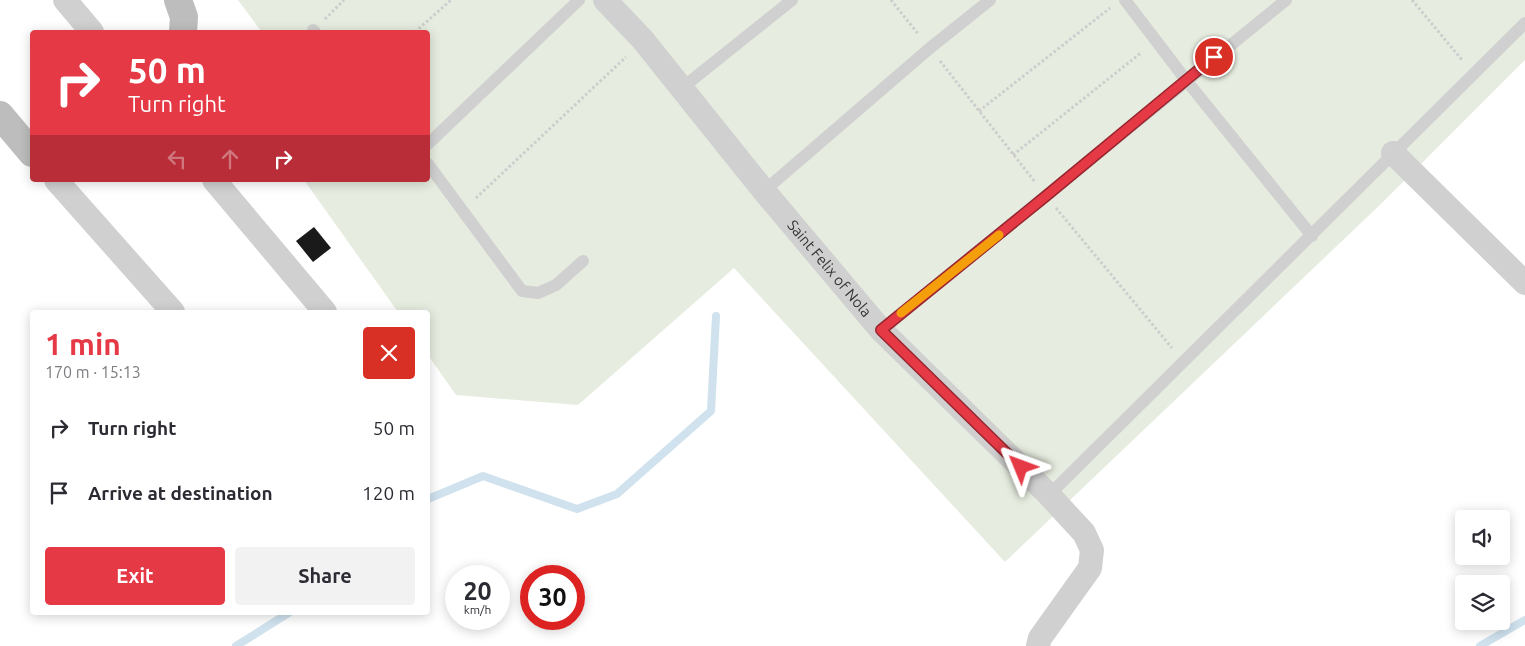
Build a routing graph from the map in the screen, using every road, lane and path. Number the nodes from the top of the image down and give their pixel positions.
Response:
1 (65, 0) edge
2 (178, 0) edge
3 (344, 0) edge
4 (450, 0) edge
5 (579, 0) edge
6 (606, 0) edge
7 (792, 0) edge
8 (990, 0) edge
9 (1125, 0) edge
10 (1286, 0) edge
11 (1412, 0) edge
12 (1112, 6) dead end
13 (1525, 23) edge
14 (90, 30) edge
15 (183, 30) edge
16 (316, 30) edge
17 (417, 30) edge
18 (643, 40) junction
19 (1156, 41) junction
20 (1474, 74) junction
21 (1186, 80) junction
22 (682, 88) junction
23 (979, 111) dead end
24 (0, 115) edge
25 (430, 142) edge
26 (30, 151) edge
27 (1393, 153) junction
28 (1013, 155) dead end
29 (430, 167) edge
30 (58, 182) edge
31 (216, 182) edge
32 (764, 191) junction
33 (463, 211) junction
34 (1312, 236) junction
35 (583, 262) dead end
36 (1525, 283) edge
37 (171, 310) edge
38 (323, 310) edge
39 (881, 330) junction
40 (1049, 495) junction
41 (1038, 646) edge

1 - 14 street
2 - 15 street
3 - 16 path
4 - 17 path
5 - 25 lane
6 - 18 street, Saint Felix of Nola
7 - 22 lane
8 - 32 lane
9 - 19 lane
10 - 21 lane
11 - 20 path
12 - 23 path
13 - 20 lane
18 - 22 street, Saint Felix of Nola
18 - 33 path
19 - 21 lane
19 - 28 path
20 - 27 lane
21 - 34 lane
21 - 39 lane
22 - 32 street, Saint Felix of Nola
24 - 26 street
27 - 34 lane
27 - 36 street
29 - 33 lane
30 - 37 street
31 - 38 street
32 - 39 street, Saint Felix of Nola
33 - 35 lane
34 - 40 lane
39 - 40 street, Saint Felix of Nola
40 - 41 street, Saint Felix of Nola

